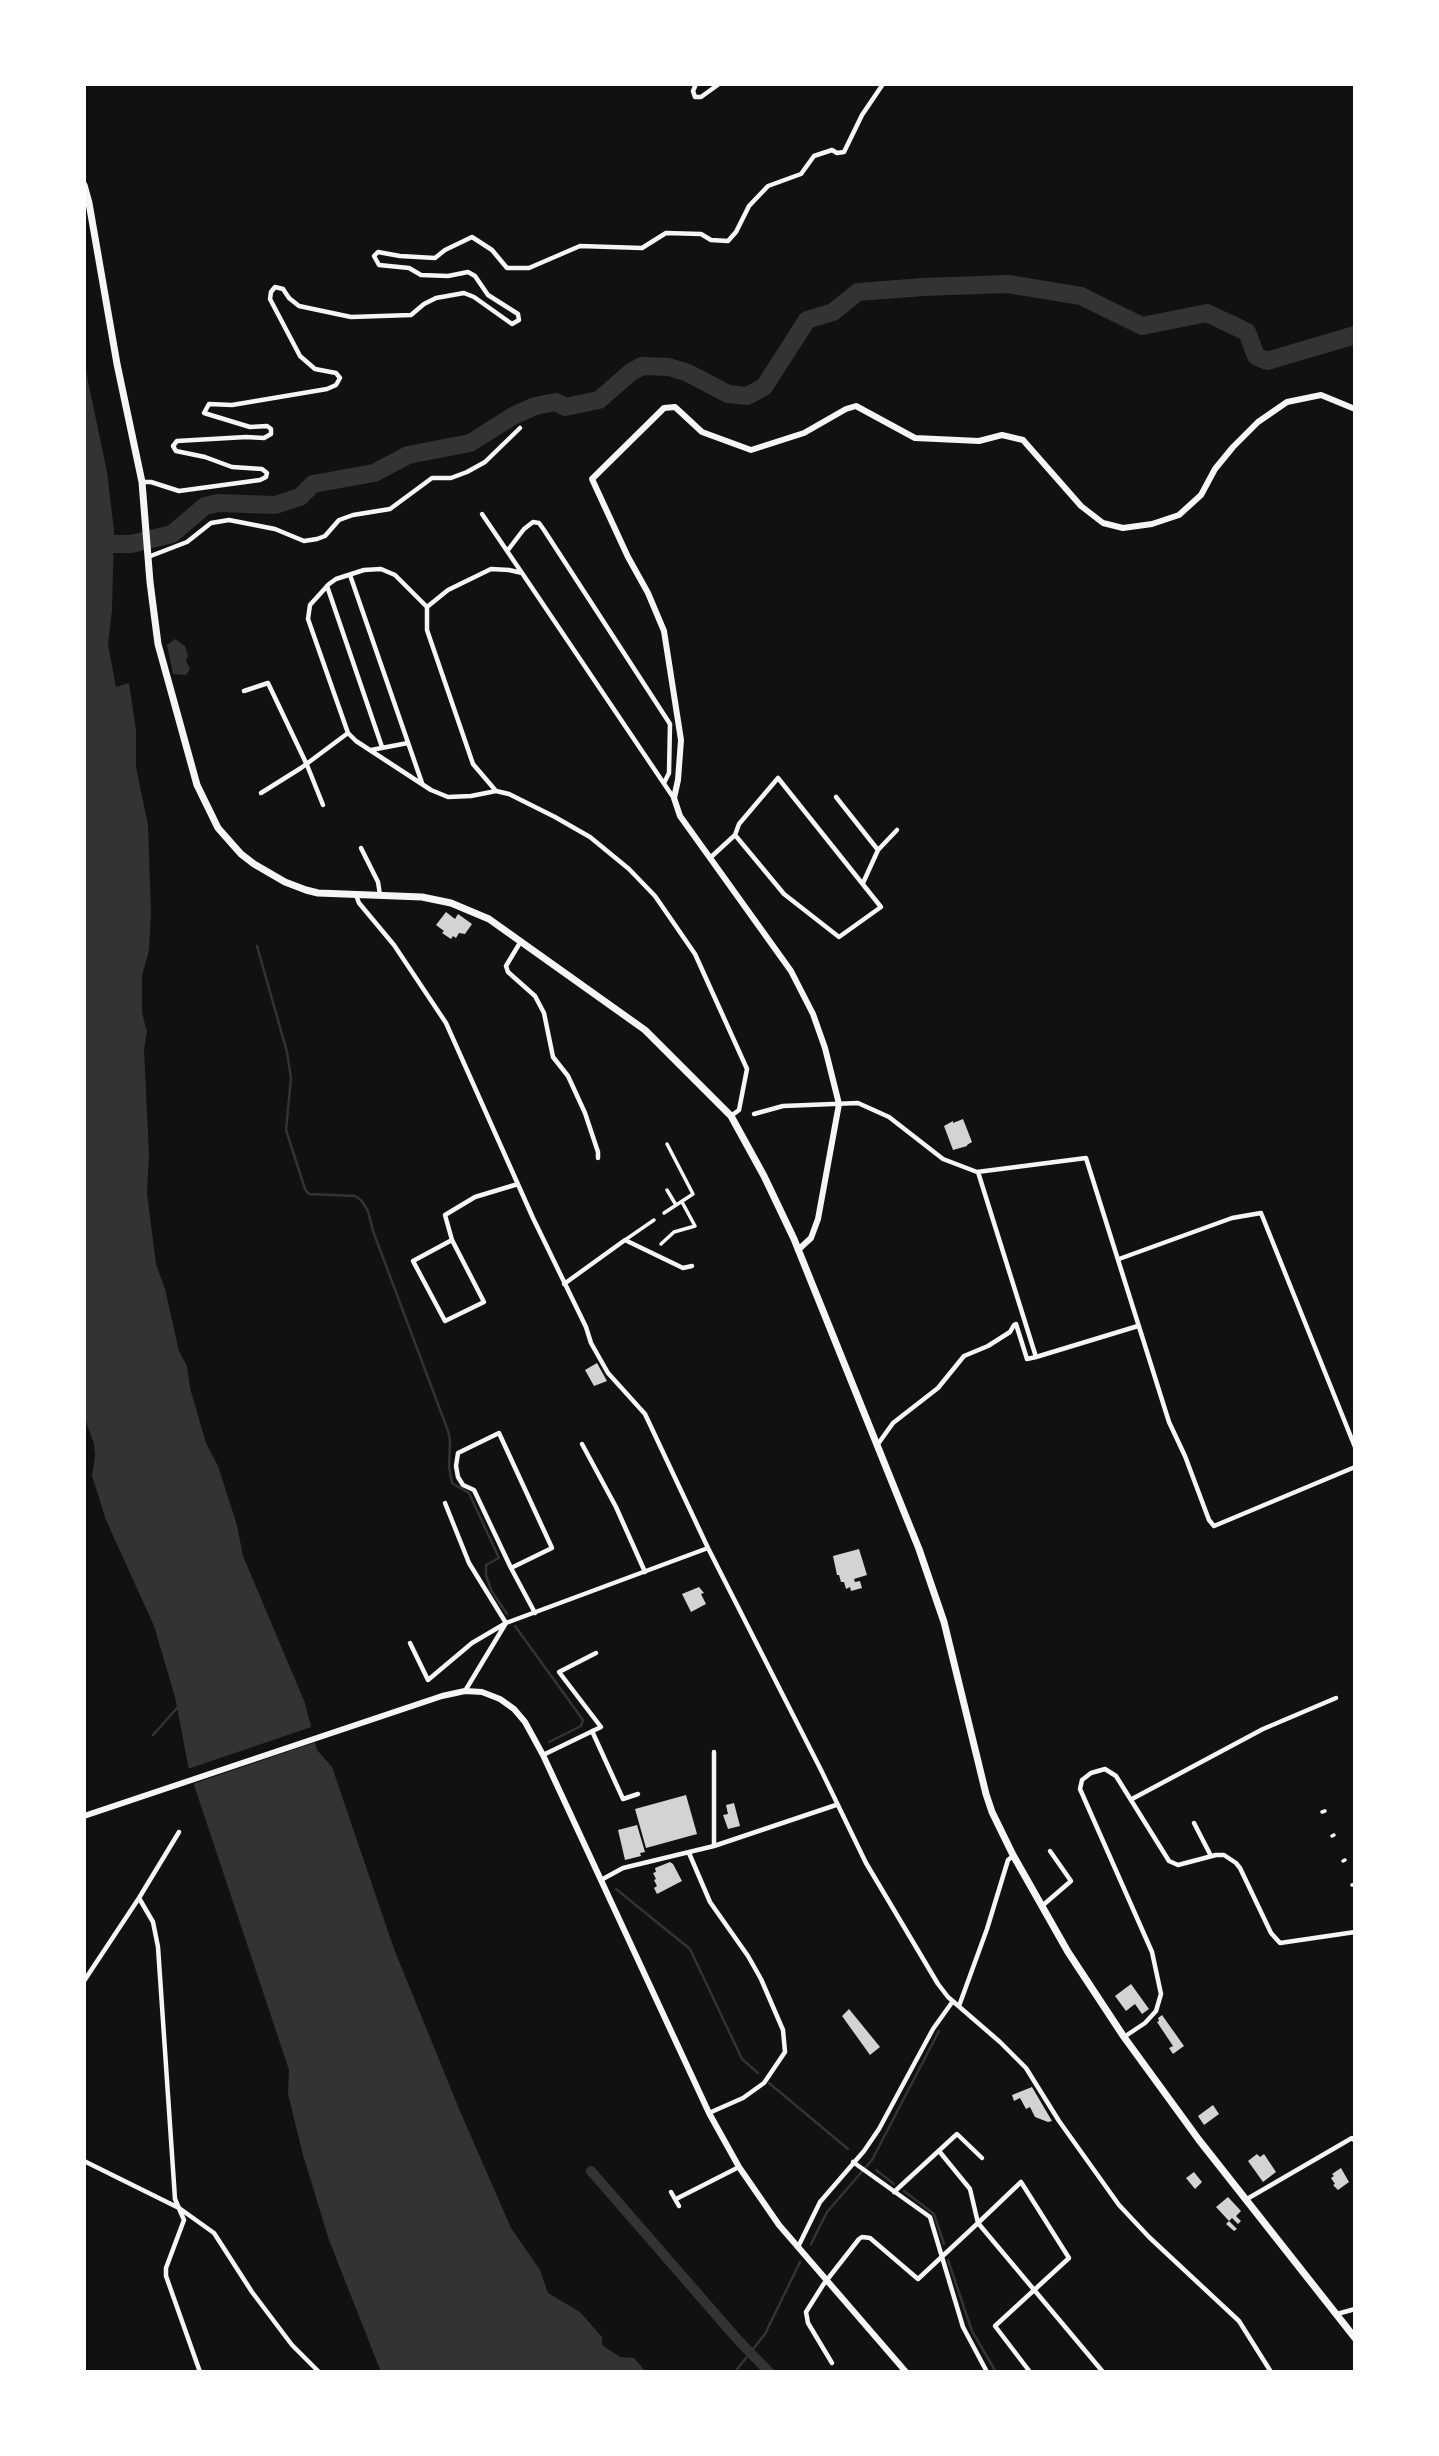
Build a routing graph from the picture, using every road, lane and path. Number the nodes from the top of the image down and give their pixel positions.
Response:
1 (696, 84) edge
2 (719, 84) edge
3 (883, 84) edge
4 (84, 185) edge
5 (1355, 409) edge
6 (520, 428) dead end
7 (142, 482) junction
8 (482, 514) dead end
9 (508, 550) junction
10 (148, 553) junction
11 (522, 573) junction
12 (350, 575) junction
13 (327, 586) junction
14 (427, 607) junction
15 (244, 691) dead end
16 (348, 733) junction
17 (408, 743) junction
18 (382, 747) junction
19 (370, 750) junction
20 (307, 765) junction
21 (422, 784) junction
22 (664, 784) junction
23 (495, 791) junction
24 (261, 793) dead end
25 (836, 797) dead end
26 (674, 798) junction
27 (323, 805) dead end
28 (897, 830) dead end
29 (735, 835) junction
30 (361, 848) dead end
31 (878, 850) junction
32 (709, 858) junction
33 (863, 884) junction
34 (356, 895) junction
35 (380, 895) junction
36 (522, 941) junction
37 (839, 1104) junction
38 (754, 1114) dead end
39 (731, 1116) junction
40 (667, 1144) dead end
41 (598, 1158) dead end
42 (978, 1172) junction
43 (518, 1184) junction
44 (667, 1190) dead end
45 (682, 1202) junction
46 (676, 1205) junction
47 (664, 1213) dead end
48 (654, 1220) dead end
49 (452, 1240) junction
50 (625, 1240) junction
51 (661, 1244) dead end
52 (798, 1250) junction
53 (1119, 1259) junction
54 (692, 1266) dead end
55 (564, 1284) junction
56 (1138, 1326) junction
57 (1036, 1357) junction
58 (582, 1444) dead end
59 (878, 1444) junction
60 (1355, 1447) edge
61 (1355, 1467) edge
62 (445, 1503) dead end
63 (708, 1548) junction
64 (511, 1568) junction
65 (645, 1572) junction
66 (536, 1613) junction
67 (506, 1623) junction
68 (410, 1643) dead end
69 (596, 1653) dead end
70 (465, 1691) junction
71 (1336, 1698) dead end
72 (592, 1731) junction
73 (714, 1752) dead end
74 (543, 1755) junction
75 (638, 1794) dead end
76 (1132, 1799) junction
77 (836, 1805) junction
78 (84, 1816) edge
79 (1194, 1822) dead end
80 (179, 1832) dead end
81 (714, 1846) junction
82 (1050, 1850) dead end
83 (688, 1853) junction
84 (1013, 1855) junction
85 (1210, 1856) junction
86 (601, 1880) junction
87 (139, 1898) junction
88 (1042, 1906) junction
89 (1355, 1932) edge
90 (84, 1981) edge
91 (953, 2001) junction
92 (959, 2006) junction
93 (1124, 2037) junction
94 (709, 2113) junction
95 (1355, 2141) edge
96 (939, 2151) junction
97 (982, 2158) dead end
98 (84, 2161) edge
99 (856, 2163) junction
100 (739, 2167) junction
101 (671, 2192) dead end
102 (894, 2192) junction
103 (676, 2199) junction
104 (1247, 2199) junction
105 (679, 2206) dead end
106 (179, 2208) junction
107 (978, 2223) junction
108 (798, 2247) junction
109 (940, 2257) junction
110 (827, 2279) junction
111 (1034, 2291) junction
112 (1355, 2309) edge
113 (1337, 2314) junction
114 (1355, 2338) edge
115 (832, 2363) dead end
116 (200, 2372) edge
117 (319, 2372) edge
118 (906, 2372) edge
119 (987, 2372) edge
120 (1030, 2372) edge
121 (1103, 2372) edge
122 (1271, 2372) edge

1 - 2 street
3 - 7 street
4 - 7 highway
5 - 26 main road
6 - 10 street
7 - 10 highway
8 - 9 street
9 - 11 street
9 - 22 street
10 - 34 highway
11 - 14 street
11 - 22 street
12 - 13 street
12 - 14 street
12 - 17 street
13 - 16 street
13 - 18 street
14 - 23 street
15 - 20 street
16 - 19 street
16 - 20 street
17 - 18 street
17 - 21 street
18 - 19 street
19 - 21 street
20 - 24 street
20 - 27 street
21 - 23 street
22 - 26 street
23 - 39 street
25 - 31 street
26 - 32 main road
28 - 31 street
29 - 32 street
29 - 33 street
29 - 33 street
30 - 35 street
31 - 33 street
32 - 37 main road
34 - 35 highway
34 - 43 street
35 - 36 highway
36 - 39 highway
36 - 41 street
37 - 38 street
37 - 42 street
37 - 52 main road
39 - 52 highway
40 - 45 street
42 - 53 street
42 - 57 street
43 - 49 street
43 - 55 street
44 - 46 street
45 - 46 street
45 - 51 street
46 - 47 street
48 - 50 street
49 - 49 street
50 - 54 street
50 - 55 street
52 - 59 highway
53 - 56 street
53 - 60 street
55 - 63 street
56 - 57 street
56 - 61 street
57 - 59 street
58 - 65 street
59 - 84 highway
62 - 67 street
63 - 65 street
63 - 77 street
64 - 64 street
64 - 66 street
65 - 66 street
66 - 67 street
67 - 68 street
67 - 70 street
69 - 72 street
70 - 74 main road
70 - 78 main road
71 - 76 street
72 - 74 street
72 - 75 street
73 - 81 street
74 - 86 main road
76 - 85 street
76 - 93 street
77 - 81 street
77 - 91 street
79 - 85 street
80 - 87 street
81 - 83 street
82 - 88 street
83 - 86 street
83 - 94 street
84 - 88 highway
84 - 92 street
85 - 89 street
86 - 94 main road
87 - 90 street
87 - 106 street
88 - 93 highway
91 - 92 street
91 - 99 street
92 - 122 street
93 - 104 highway
94 - 100 main road
95 - 104 street
96 - 97 street
96 - 102 street
96 - 107 street
98 - 106 street
99 - 102 street
99 - 108 street
100 - 103 street
100 - 108 main road
101 - 103 street
102 - 109 street
103 - 105 street
104 - 113 highway
106 - 116 street
106 - 117 street
107 - 109 street
107 - 111 street
107 - 111 street
108 - 110 main road
109 - 110 street
109 - 119 street
110 - 115 street
110 - 118 main road
111 - 120 street
111 - 121 street
112 - 113 street
113 - 114 highway

